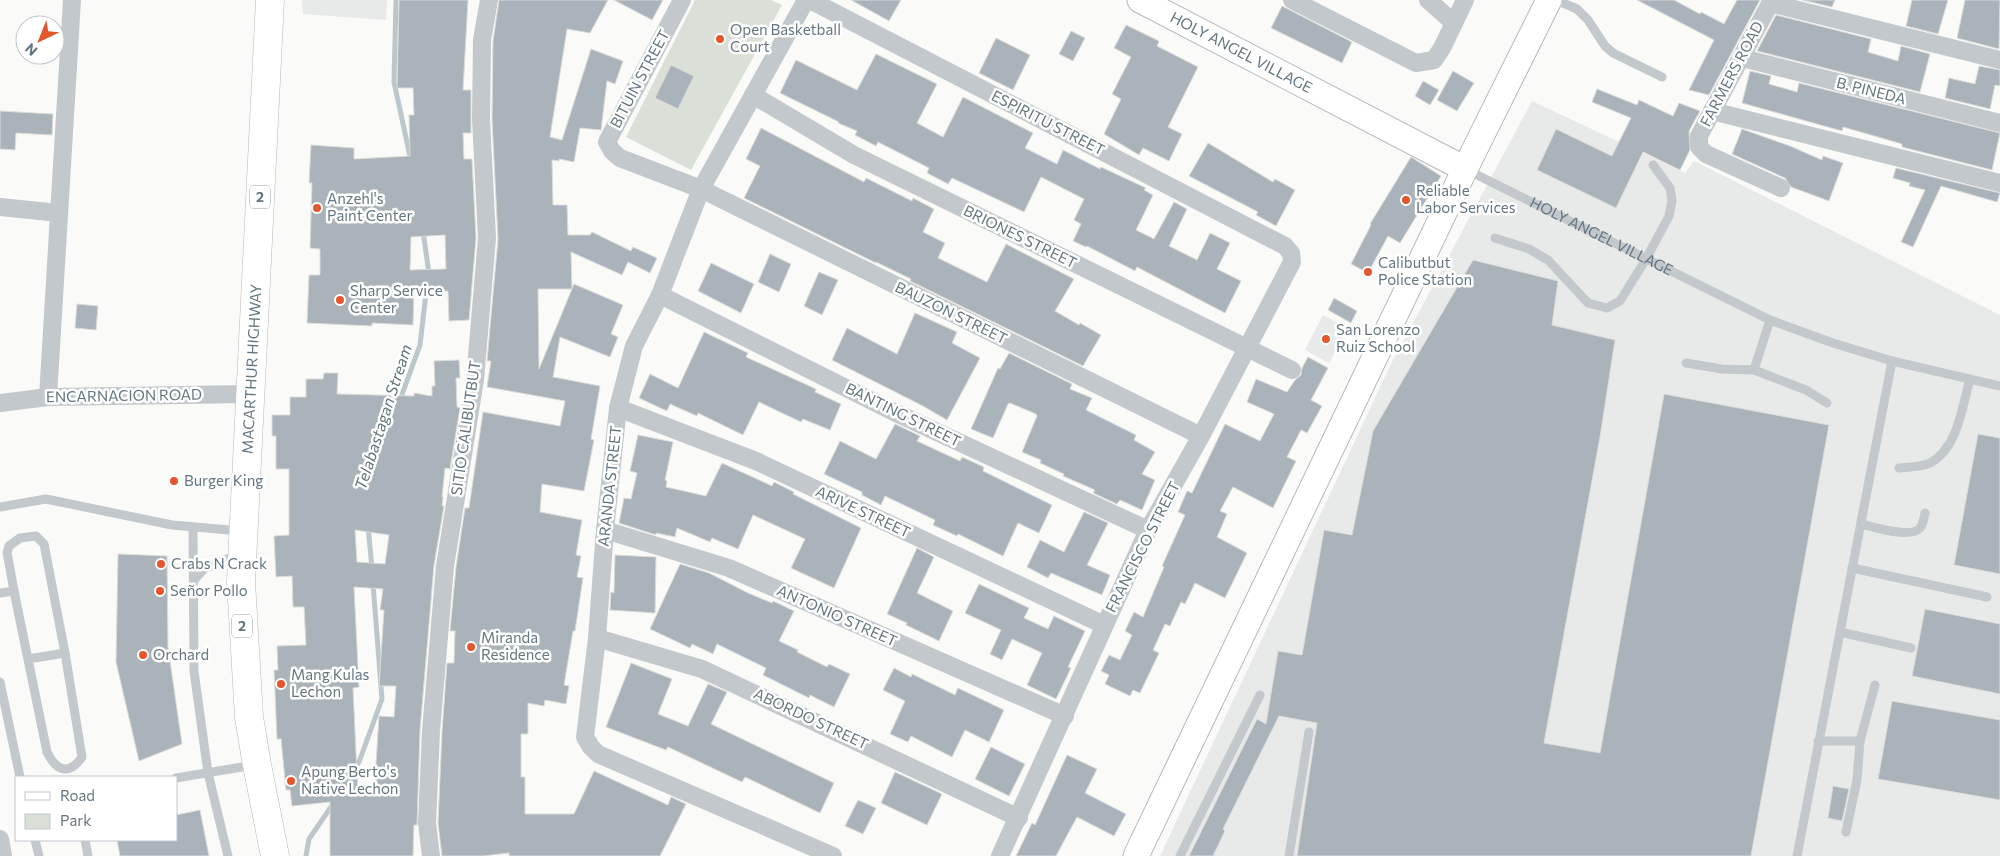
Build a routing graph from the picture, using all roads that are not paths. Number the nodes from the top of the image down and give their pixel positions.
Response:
1 (72, 0) edge
2 (270, 0) edge
3 (489, 0) edge
4 (682, 0) edge
5 (806, 0) edge
6 (810, 0) edge
7 (1140, 0) edge
8 (1292, 0) edge
9 (1428, 0) edge
10 (1466, 0) edge
11 (1549, 0) edge
12 (1556, 0) edge
13 (1771, 2) edge
14 (1454, 24) junction
15 (1742, 58) junction
16 (2000, 60) edge
17 (1662, 77) dead end
18 (753, 95) junction
19 (1712, 111) junction
20 (2000, 123) edge
21 (1653, 164) dead end
22 (1465, 169) junction
23 (2000, 183) edge
24 (1781, 188) dead end
25 (701, 189) junction
26 (0, 207) edge
27 (59, 213) junction
28 (1495, 238) dead end
29 (1285, 246) joint
30 (1646, 259) junction
31 (660, 296) junction
32 (1770, 320) junction
33 (1247, 349) junction
34 (1892, 361) junction
35 (1686, 363) dead end
36 (1292, 370) dead end
37 (1754, 370) junction
38 (1970, 379) junction
39 (2000, 386) edge
40 (249, 394) junction
41 (48, 397) junction
42 (0, 403) edge
43 (1827, 403) dead end
44 (618, 408) junction
45 (1201, 436) junction
46 (1899, 468) dead end
47 (0, 508) edge
48 (1925, 513) dead end
49 (1861, 524) junction
50 (193, 527) junction
51 (605, 530) junction
52 (1148, 530) junction
53 (242, 542) junction
54 (1852, 568) junction
55 (194, 580) junction
56 (14, 590) junction
57 (0, 593) edge
58 (1987, 597) dead end
59 (1104, 625) junction
60 (1840, 632) junction
61 (597, 638) junction
62 (1911, 648) dead end
63 (64, 653) junction
64 (28, 659) junction
65 (0, 682) edge
66 (1875, 685) dead end
67 (1260, 694) dead end
68 (1065, 716) junction
69 (1309, 732) dead end
70 (1818, 741) junction
71 (1860, 741) junction
72 (256, 765) junction
73 (208, 773) junction
74 (20, 776) edge
75 (178, 778) edge
76 (1019, 818) junction
77 (1846, 832) dead end
78 (0, 839) edge
79 (35, 841) edge
80 (85, 841) edge
81 (4, 856) edge
82 (39, 856) edge
83 (88, 856) edge
84 (228, 856) edge
85 (275, 856) edge
86 (431, 856) edge
87 (832, 856) edge
88 (1000, 856) edge
89 (1136, 856) edge
90 (1180, 856) edge
91 (1289, 856) edge
92 (1797, 856) edge

1 - 27 street
2 - 40 highway, MACARTHUR HIGHWAY / 2
3 - 86 street, SITIO CALIBUTBUT
4 - 25 street, BITUIN STREET
5 - 18 street, ARANDA STREET
6 - 29 street, ESPIRITU STREET
7 - 22 street, HOLY ANGEL VILLAGE
8 - 14 street
9 - 14 street
10 - 14 street
11 - 22 street
12 - 17 lane
13 - 15 street, FARMERS ROAD
13 - 16 street
15 - 19 street, FARMERS ROAD
15 - 20 street, B. PINEDA
18 - 25 street, ARANDA STREET
18 - 33 street, BRIONES STREET
19 - 23 street
19 - 24 street, FARMERS ROAD
21 - 30 lane
22 - 30 lane, HOLY ANGEL VILLAGE
22 - 89 street
25 - 31 street, ARANDA STREET
25 - 45 street, BAUZON STREET
26 - 27 street
27 - 41 street
28 - 30 lane
29 - 33 street, FRANCISCO STREET
30 - 32 lane, HOLY ANGEL VILLAGE
31 - 44 street, ARANDA STREET
31 - 52 street, BANTING STREET
32 - 34 lane, HOLY ANGEL VILLAGE
32 - 37 lane
33 - 36 street, BRIONES STREET
33 - 45 street, FRANCISCO STREET
34 - 38 lane, HOLY ANGEL VILLAGE
34 - 49 lane
35 - 37 lane
37 - 43 lane
38 - 39 lane, HOLY ANGEL VILLAGE
38 - 46 lane
40 - 41 street, ENCARNACION ROAD
40 - 53 highway, MACARTHUR HIGHWAY / 2
41 - 42 street, ENCARNACION ROAD
44 - 51 street, ARANDA STREET
44 - 59 street, ARIVE STREET
45 - 52 street, FRANCISCO STREET
47 - 50 lane
48 - 49 lane
49 - 54 lane
50 - 53 lane
50 - 55 lane
51 - 61 street, ARANDA STREET
51 - 68 street, ANTONIO STREET
52 - 59 street, FRANCISCO STREET
53 - 55 lane
53 - 72 highway, MACARTHUR HIGHWAY / 2
54 - 58 lane
54 - 60 lane
55 - 73 lane
56 - 57 lane
56 - 63 lane
56 - 64 lane
59 - 68 street, FRANCISCO STREET
60 - 62 lane
60 - 70 lane
61 - 76 street, ABORDO STREET
61 - 87 street, ARANDA STREET
63 - 64 lane
63 - 64 lane
65 - 74 lane
66 - 71 lane
67 - 90 lane
68 - 76 street, FRANCISCO STREET
69 - 91 lane
70 - 71 lane
70 - 92 lane
71 - 77 lane
72 - 73 lane
72 - 85 highway, MACARTHUR HIGHWAY / 2
73 - 75 lane
73 - 84 lane
76 - 88 street, FRANCISCO STREET
78 - 81 street
79 - 82 lane
80 - 83 lane

